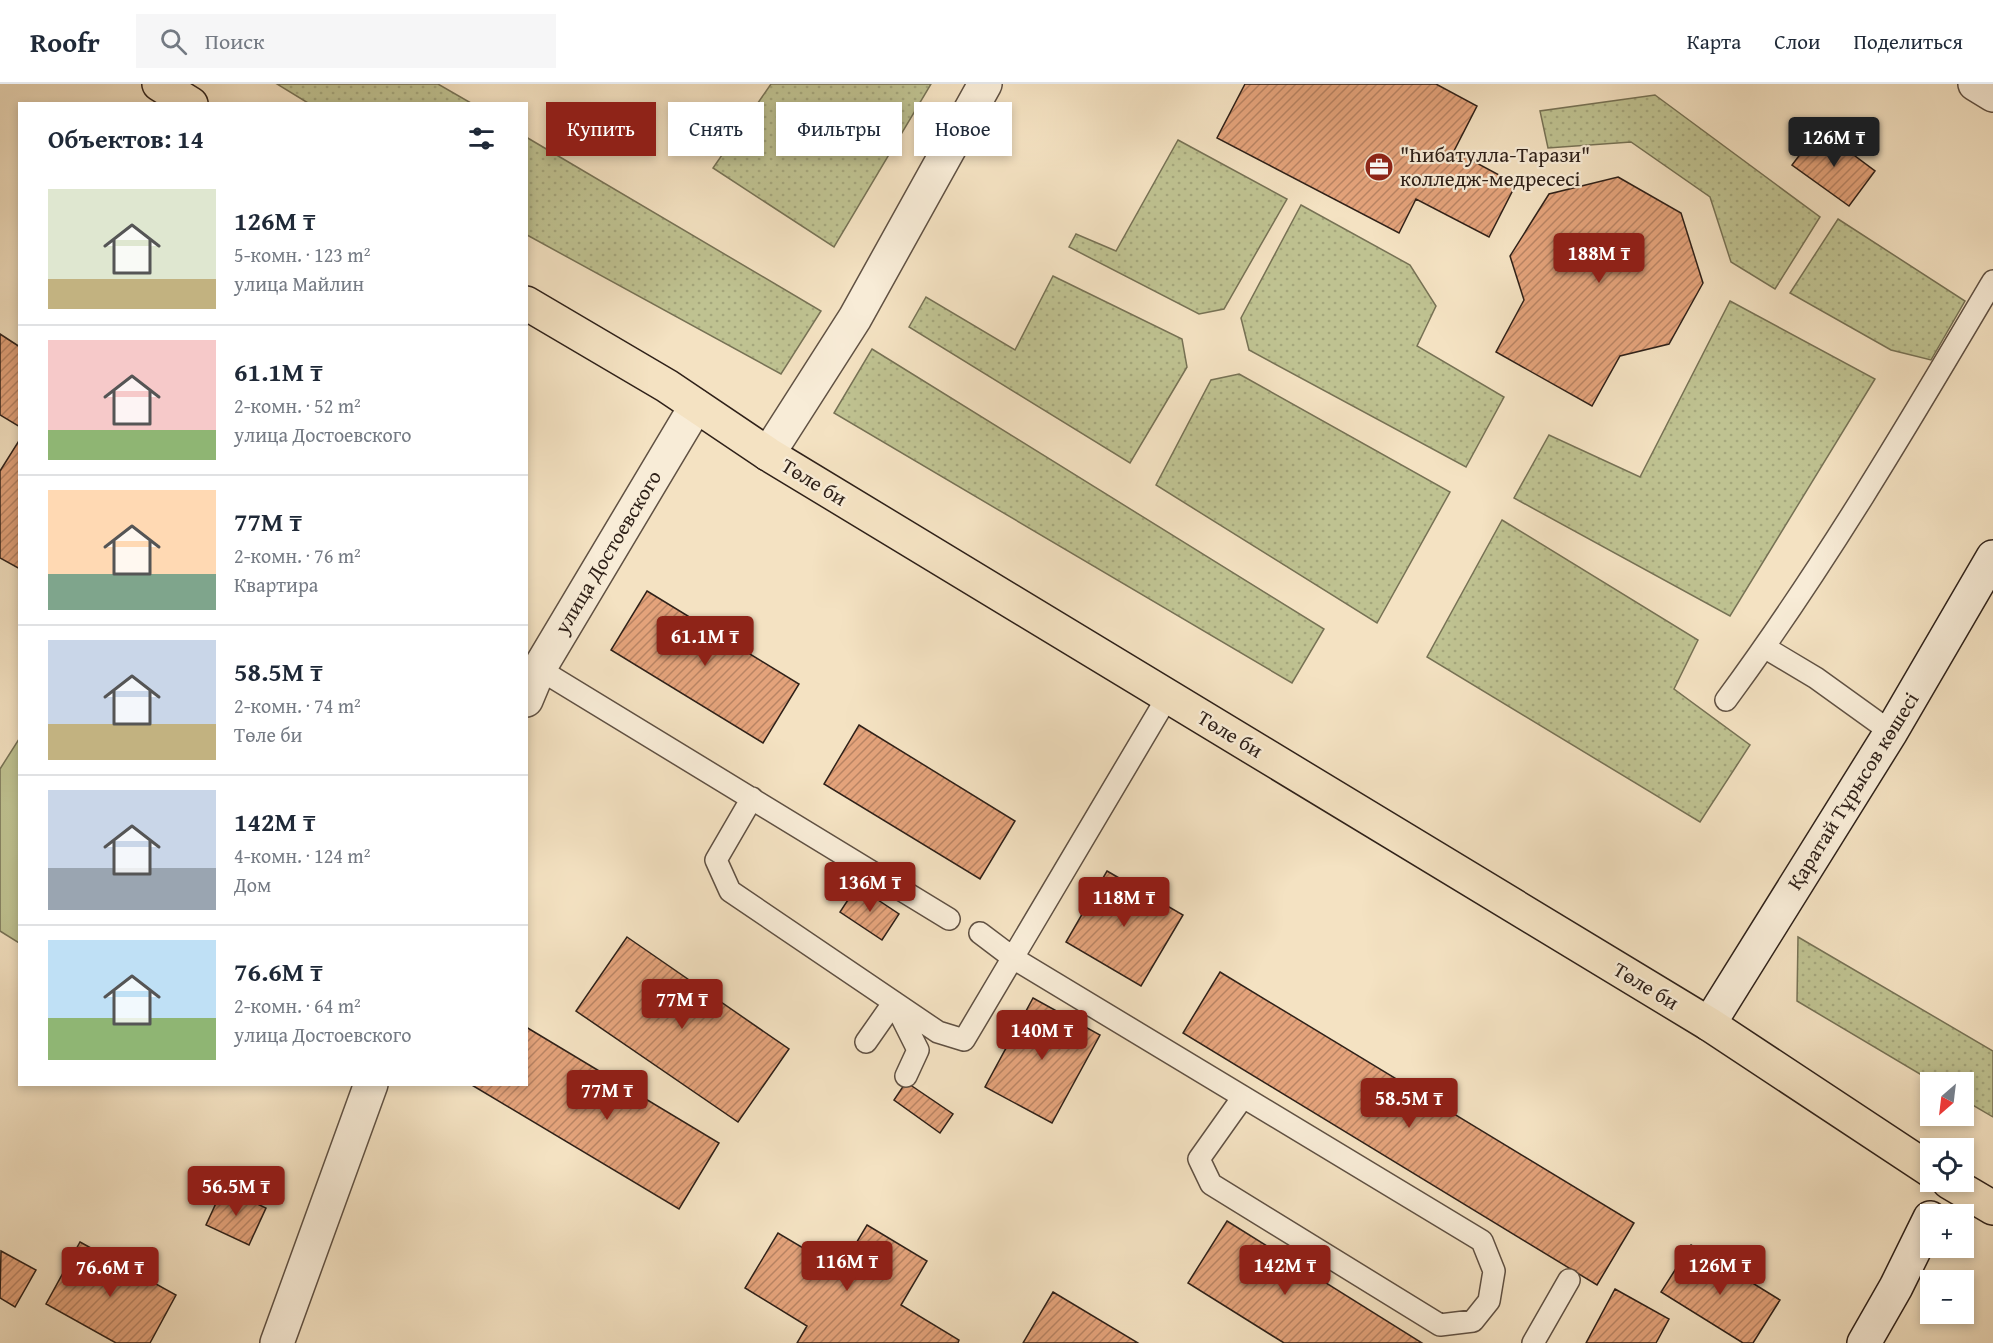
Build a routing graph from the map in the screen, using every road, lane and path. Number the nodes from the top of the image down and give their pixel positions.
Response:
1 (159, 84) edge
2 (986, 84) edge
3 (1975, 84) edge
4 (1993, 95) edge
5 (188, 102) edge
6 (1993, 281) edge
7 (528, 304) edge
8 (696, 406) junction
9 (768, 454) junction
10 (1993, 557) edge
11 (1764, 647) junction
12 (539, 669) junction
13 (528, 695) edge
14 (1168, 696) junction
15 (1726, 700) dead end
16 (1891, 732) junction
17 (752, 798) junction
18 (948, 919) dead end
19 (980, 933) dead end
20 (1013, 958) junction
21 (894, 1002) junction
22 (1709, 1024) junction
23 (866, 1042) dead end
24 (906, 1076) dead end
25 (370, 1086) edge
26 (1243, 1097) junction
27 (1920, 1163) edge
28 (1965, 1192) edge
29 (1993, 1208) edge
30 (1920, 1238) edge
31 (1569, 1280) dead end
32 (277, 1343) edge
33 (1533, 1343) edge
34 (1864, 1343) edge

1 - 5 main road
2 - 9 street
3 - 4 street
6 - 11 lane
7 - 8 main road, Төле би
8 - 9 main road, Төле би
8 - 12 street, улица Достоевского
9 - 14 main road, Төле би
10 - 16 street, Қаратай Тұрысов көшесі
11 - 15 lane
11 - 16 lane
12 - 13 street, улица Достоевского
12 - 17 lane
14 - 20 lane
14 - 22 main road, Төле би
16 - 22 street, Қаратай Тұрысов көшесі
17 - 18 lane
17 - 21 lane
19 - 20 lane
20 - 21 lane
20 - 26 lane
21 - 23 lane
21 - 24 lane
22 - 27 main road, Төле би
25 - 32 street
26 - 26 lane
28 - 29 main road
30 - 34 street
31 - 33 lane

